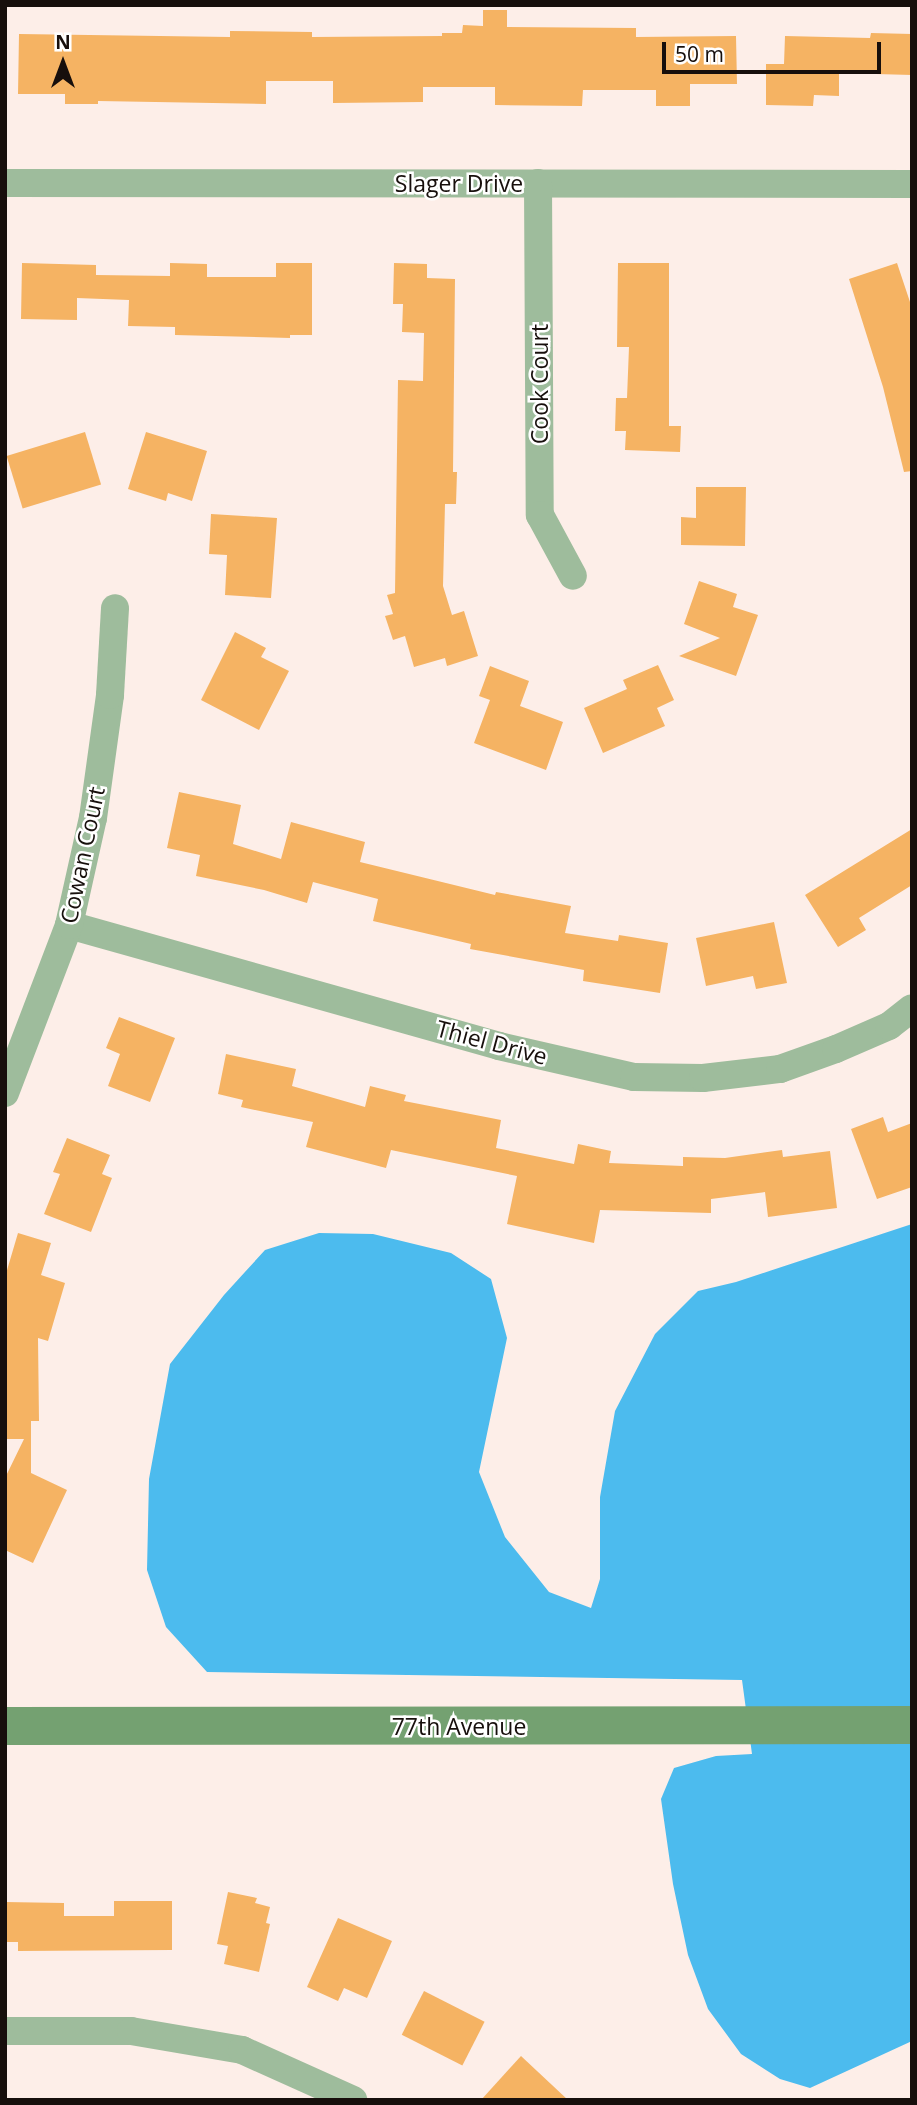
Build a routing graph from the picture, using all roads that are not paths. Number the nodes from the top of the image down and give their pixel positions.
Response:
1 (5, 183) edge
2 (538, 183) junction
3 (912, 184) edge
4 (573, 576) dead end
5 (115, 608) dead end
6 (69, 925) junction
7 (912, 1008) edge
8 (5, 1093) edge
9 (912, 1725) edge
10 (5, 1726) edge
11 (5, 2031) edge
12 (353, 2100) edge

1 - 2 street, Slager Drive
2 - 3 street, Slager Drive
2 - 4 street, Cook Court
5 - 6 street, Cowan Court
6 - 7 street, Thiel Drive
6 - 8 street, Cowan Court
9 - 10 street, 77th Avenue
11 - 12 street

